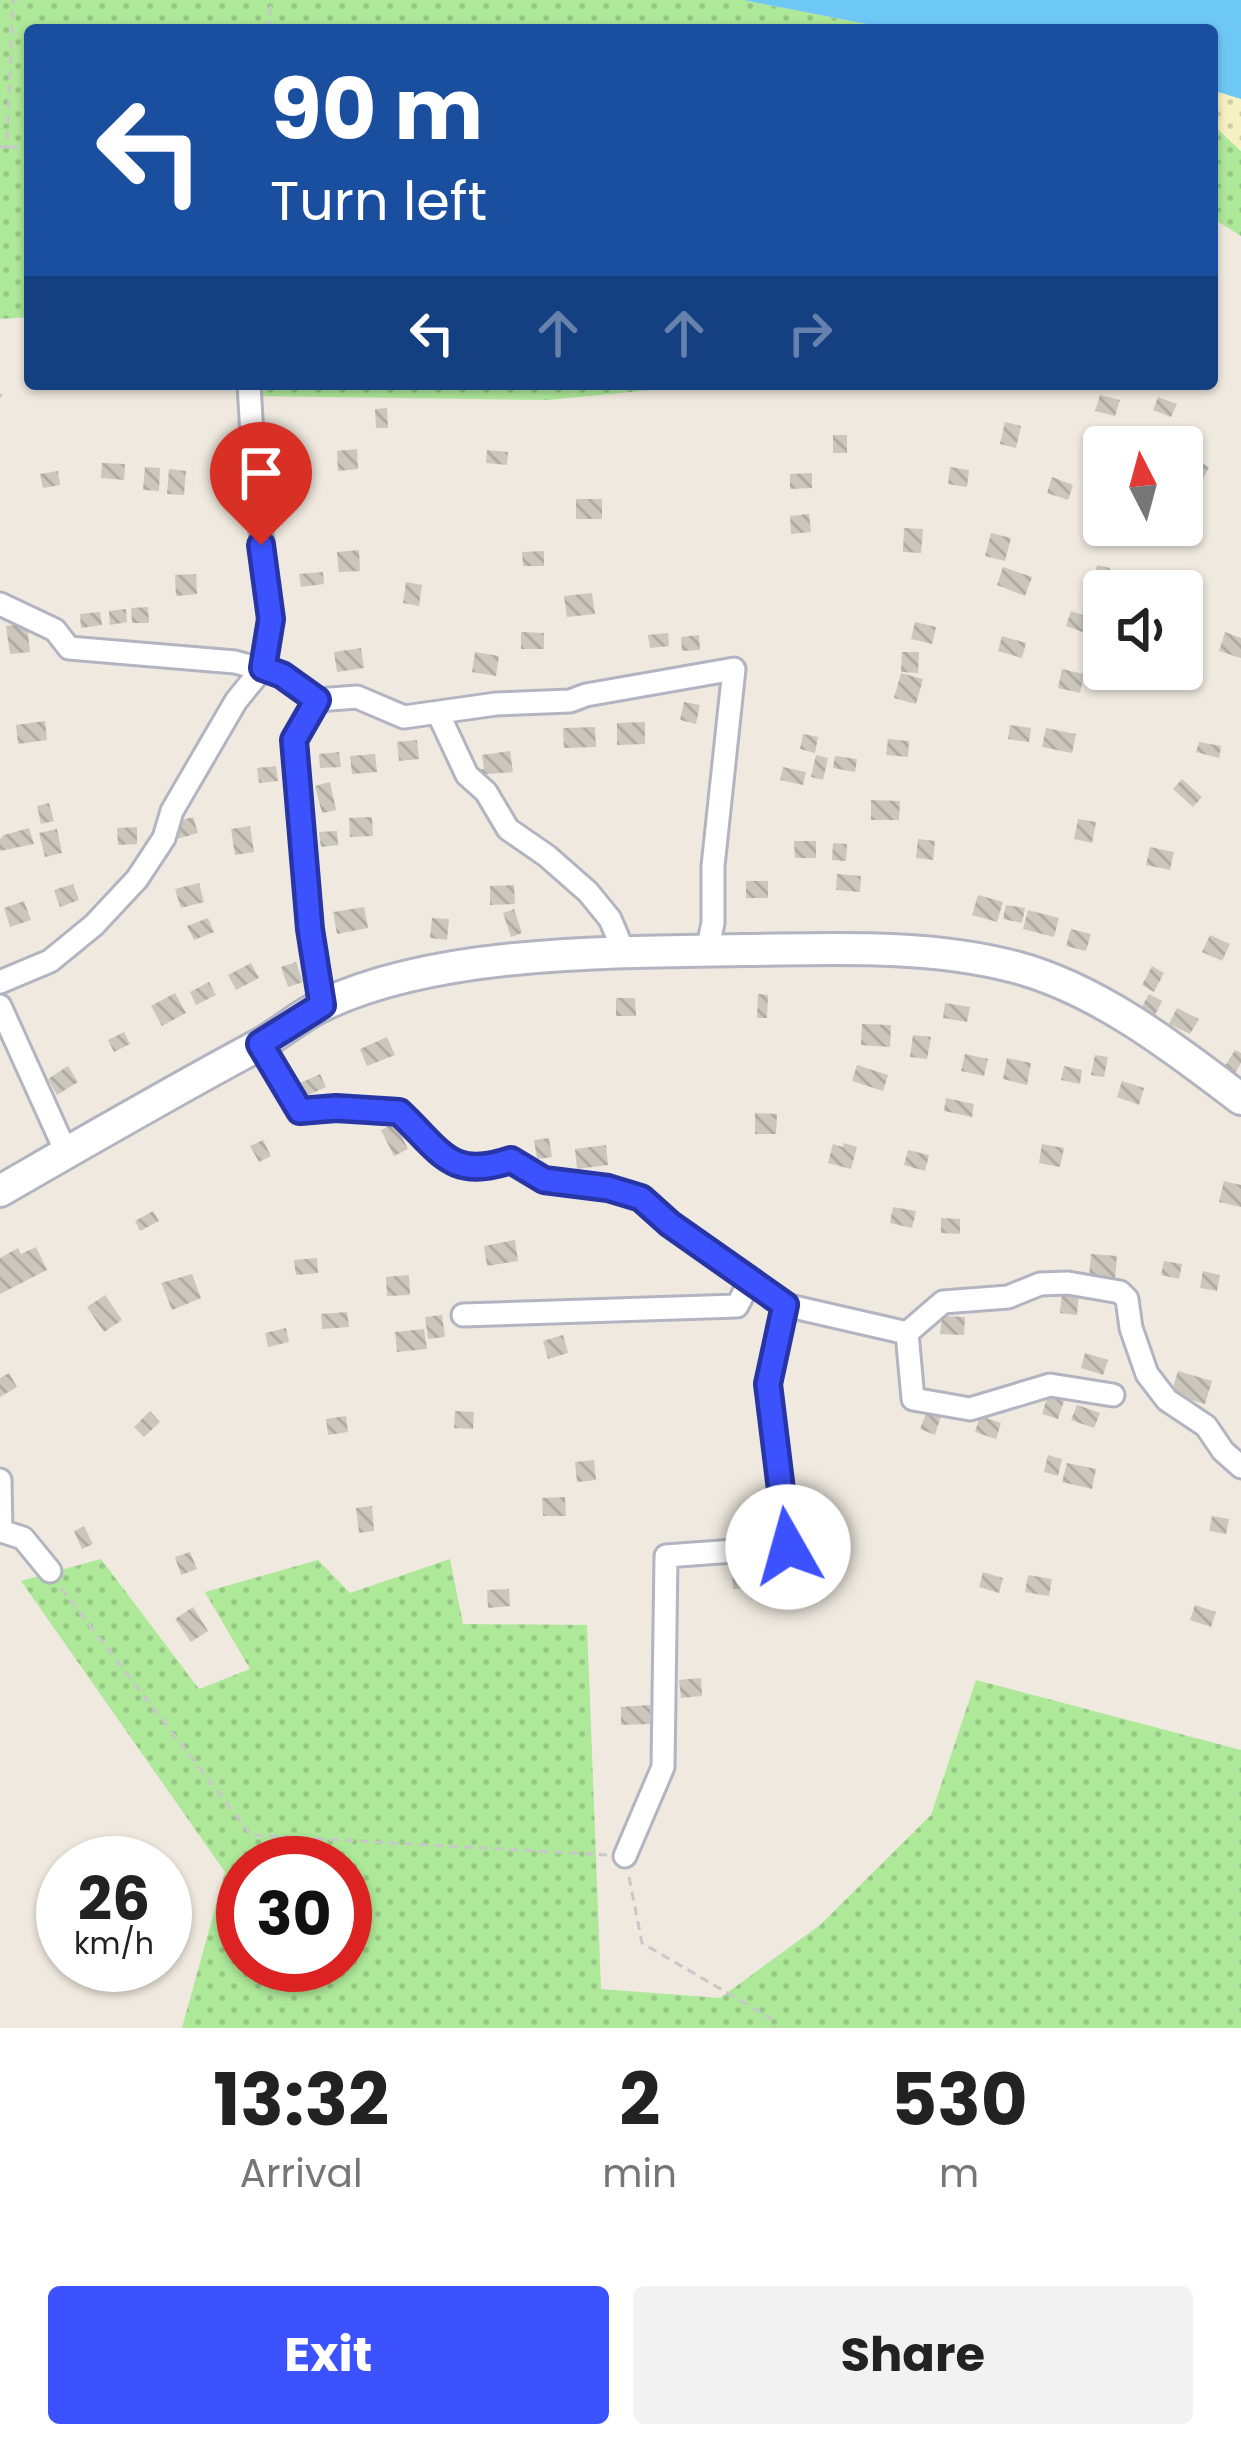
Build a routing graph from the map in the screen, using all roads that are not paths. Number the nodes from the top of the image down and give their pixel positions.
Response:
1 (249, 390) edge
2 (0, 604) edge
3 (263, 668) junction
4 (317, 700) junction
5 (438, 713) junction
6 (706, 951) junction
7 (624, 952) junction
8 (0, 982) edge
9 (322, 1005) junction
10 (0, 1006) edge
11 (260, 1044) junction
12 (1241, 1099) edge
13 (66, 1152) junction
14 (0, 1191) edge
15 (750, 1281) junction
16 (785, 1305) junction
17 (463, 1316) dead end
18 (907, 1333) junction
19 (1114, 1395) dead end
20 (1241, 1467) edge
21 (0, 1480) edge
22 (50, 1571) road end
23 (625, 1856) road end

1 - 3 street
2 - 3 street
3 - 4 street
3 - 8 street
4 - 5 street
4 - 9 street
5 - 6 street
5 - 7 street
6 - 7 main road
6 - 12 main road
7 - 9 main road
9 - 11 main road
10 - 13 street
11 - 13 main road
11 - 15 street
13 - 14 main road
15 - 16 street
15 - 17 street
16 - 18 street
16 - 23 street
18 - 19 street
18 - 20 street
21 - 22 street

